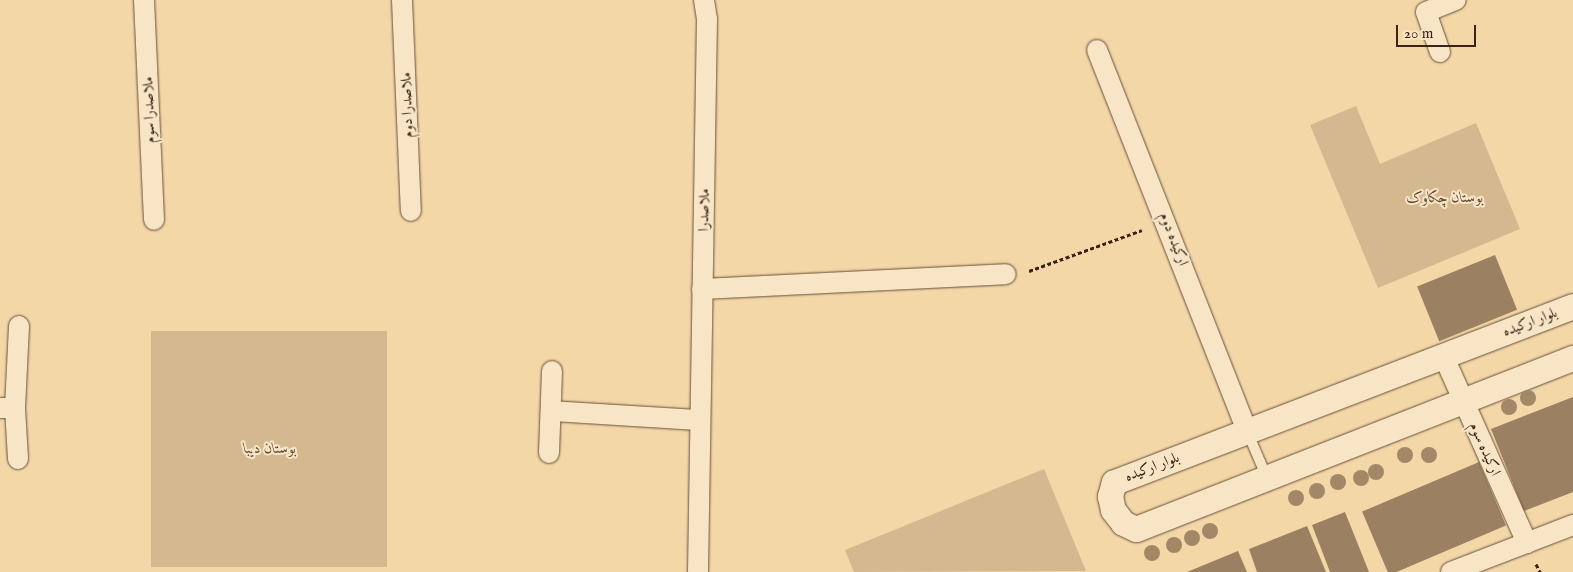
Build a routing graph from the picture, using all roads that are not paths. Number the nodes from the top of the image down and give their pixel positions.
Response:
1 (144, 0) edge
2 (402, 0) edge
3 (704, 0) edge
4 (1456, 0) edge
5 (1097, 50) dead end
6 (1440, 52) dead end
7 (411, 211) dead end
8 (154, 220) dead end
9 (1006, 274) road end
10 (702, 289) junction
11 (1573, 306) edge
12 (18, 326) dead end
13 (1443, 354) junction
14 (1573, 358) edge
15 (552, 372) dead end
16 (1464, 400) junction
17 (7, 408) edge
18 (551, 412) junction
19 (700, 420) junction
20 (1247, 430) junction
21 (549, 453) dead end
22 (18, 459) dead end
23 (1267, 478) junction
24 (1573, 525) edge
25 (1526, 543) junction
26 (698, 572) edge
27 (1451, 572) edge

1 - 8 street, ملاصدرا سوم
2 - 7 street, ملاصدرا دوم
3 - 10 street, ملاصدرا
4 - 6 street
5 - 20 street, ارکیده دوم
9 - 10 street
10 - 19 street, ملاصدرا
11 - 13 street, بلوار ارکیده
12 - 17 street
13 - 16 street, ارکیده سوم
13 - 20 street, بلوار ارکیده
14 - 16 street, بلوار ارکیده
15 - 18 street
16 - 23 street, بلوار ارکیده
16 - 25 street, ارکیده سوم
17 - 22 street
18 - 19 street
18 - 21 street
19 - 26 street, ملاصدرا
20 - 23 lane
20 - 23 street, بلوار ارکیده
24 - 25 street
25 - 27 street

